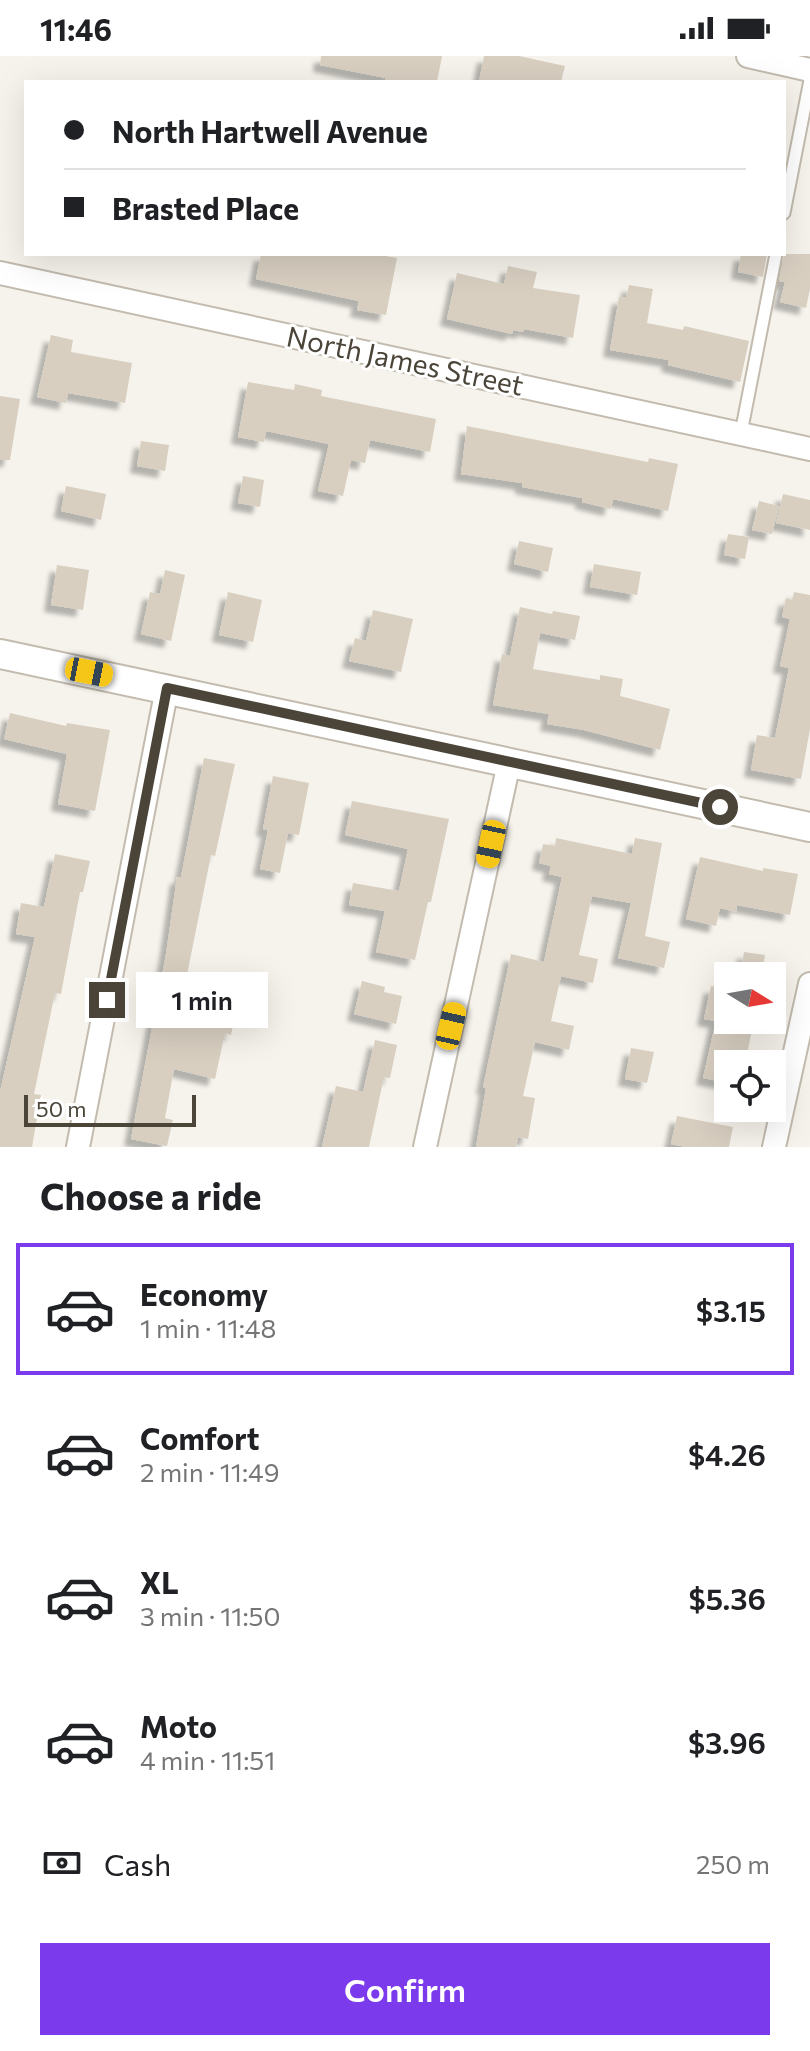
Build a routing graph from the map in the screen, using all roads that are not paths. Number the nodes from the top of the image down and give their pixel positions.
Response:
1 (748, 56) edge
2 (810, 70) edge
3 (810, 80) edge
4 (786, 203) edge
5 (776, 256) edge
6 (0, 273) edge
7 (741, 433) junction
8 (810, 449) edge
9 (0, 654) edge
10 (167, 688) junction
11 (509, 763) junction
12 (810, 827) edge
13 (810, 984) edge
14 (78, 1147) edge
15 (425, 1147) edge
16 (774, 1147) edge

1 - 2 street
3 - 4 lane
5 - 7 lane
6 - 7 street, North James Street
7 - 8 street, North James Street
9 - 10 street
10 - 11 street
10 - 14 street
11 - 12 street
11 - 15 street
13 - 16 street

